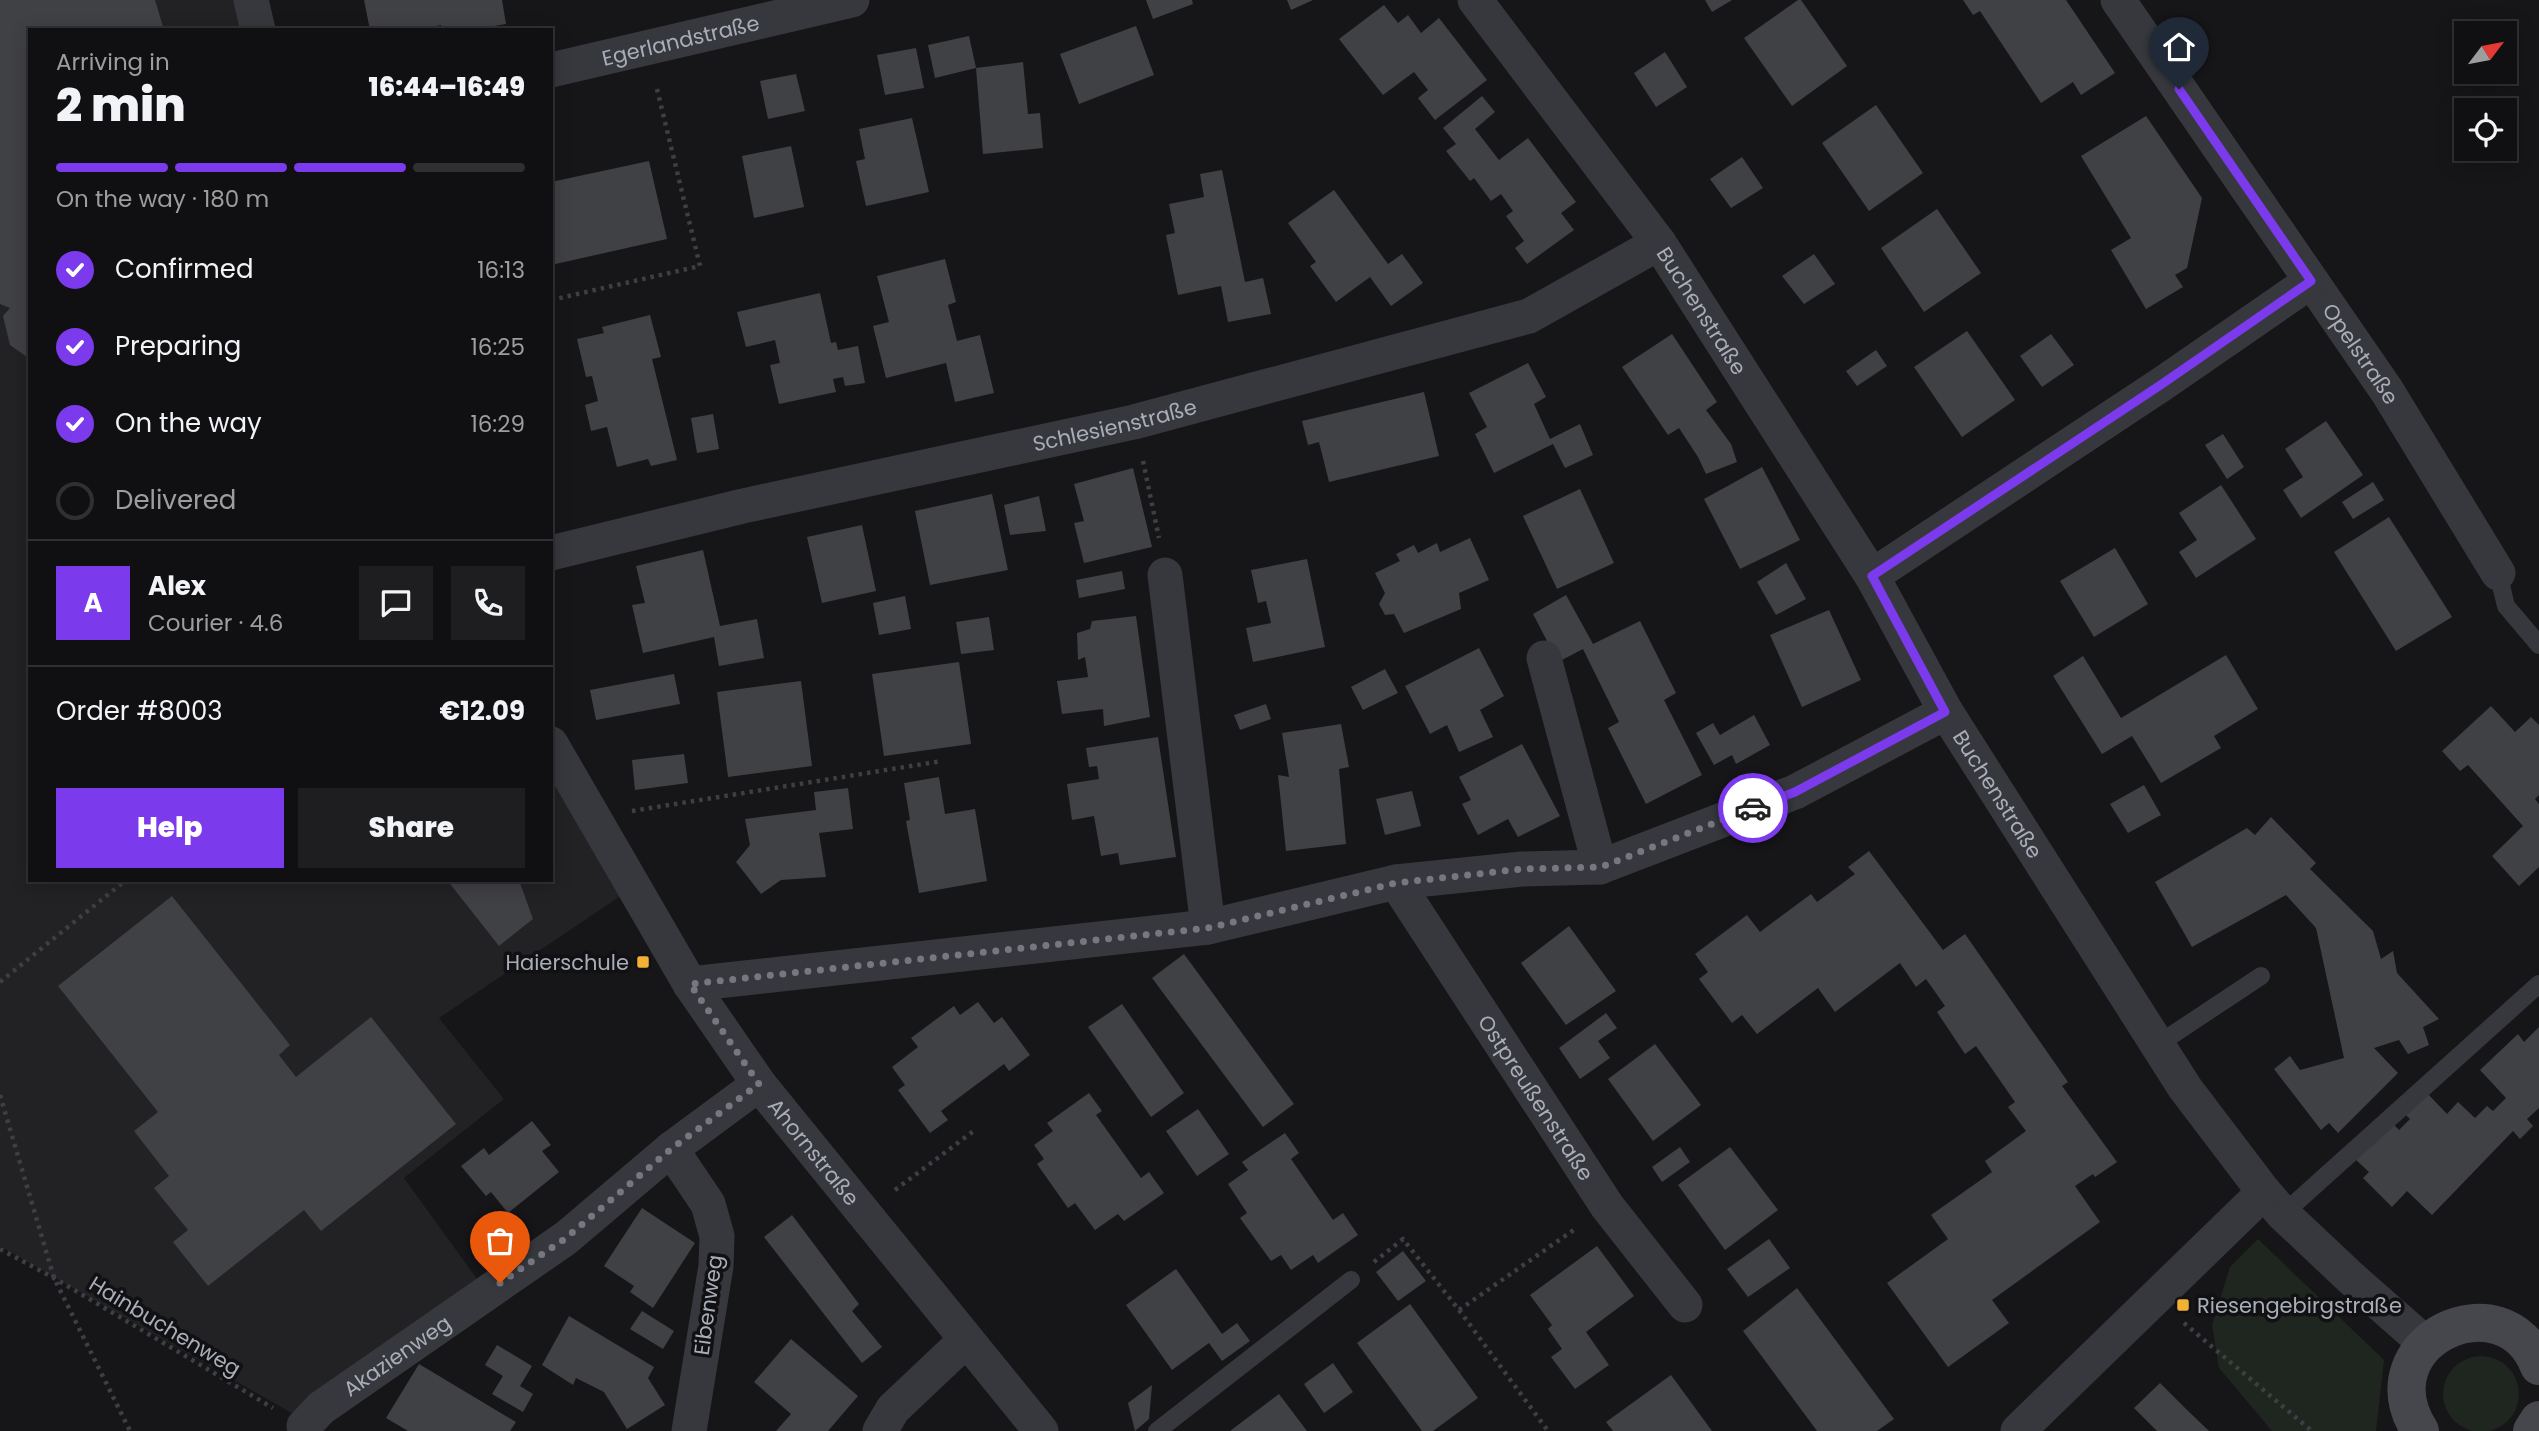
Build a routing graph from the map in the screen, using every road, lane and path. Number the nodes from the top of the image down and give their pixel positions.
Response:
1 (251, 0) edge
2 (852, 0) edge
3 (1475, 0) edge
4 (2118, 0) edge
5 (258, 28) edge
6 (647, 48) junction
7 (553, 70) edge
8 (1659, 243) junction
9 (2311, 281) junction
10 (553, 300) edge
11 (1133, 422) junction
12 (553, 554) edge
13 (2498, 573) joint
14 (1165, 575) joint
15 (1872, 576) junction
16 (2539, 645) edge
17 (1544, 658) dead end
18 (1945, 712) junction
19 (553, 747) edge
20 (942, 761) dead end
21 (593, 817) junction
22 (1601, 867) junction
23 (124, 882) edge
24 (1396, 883) junction
25 (1208, 928) junction
26 (2261, 976) dead end
27 (0, 982) edge
28 (690, 984) junction
29 (2539, 984) edge
30 (2157, 1045) junction
31 (759, 1084) junction
32 (0, 1095) edge
33 (975, 1130) dead end
34 (671, 1149) junction
35 (2274, 1203) junction
36 (1607, 1206) junction
37 (864, 1213) junction
38 (0, 1249) edge
39 (54, 1278) junction
40 (1351, 1280) joint
41 (2155, 1299) junction
42 (1685, 1305) dead end
43 (1459, 1310) junction
44 (966, 1340) junction
45 (2533, 1342) edge
46 (2426, 1344) junction
47 (2539, 1420) edge
48 (304, 1426) joint
49 (130, 1431) edge
50 (689, 1431) edge
51 (880, 1431) edge
52 (1041, 1431) edge
53 (1157, 1431) edge
54 (1548, 1431) edge
55 (2018, 1431) edge
56 (2312, 1431) edge
57 (2420, 1431) edge
58 (2532, 1431) edge

1 - 5 street
2 - 6 street, Egerlandstraße
3 - 8 street, Buchenstraße
4 - 9 street, Opelstraße
6 - 7 street, Egerlandstraße
6 - 10 path
8 - 11 street, Schlesienstraße
8 - 15 street, Buchenstraße
9 - 13 street, Opelstraße
9 - 15 street
11 - 12 street, Schlesienstraße
11 - 14 path
13 - 16 lane, Opelstraße
14 - 25 street
15 - 18 street, Buchenstraße
17 - 22 street
18 - 22 street
18 - 30 street, Buchenstraße
19 - 21 street, Ahornstraße
20 - 21 path
21 - 28 street, Ahornstraße
22 - 24 street
23 - 27 path
24 - 25 street
24 - 36 street, Ostpreußenstraße
25 - 28 street
26 - 30 lane
28 - 31 street, Ahornstraße
29 - 35 lane
30 - 35 street, Buchenstraße
31 - 34 street, Akazienweg
31 - 37 street, Ahornstraße
32 - 39 path
33 - 37 path
34 - 48 street, Akazienweg
34 - 50 street, Eibenweg
35 - 41 street
35 - 46 street, Buchenstraße
36 - 42 street, Ostpreußenstraße
36 - 43 path
37 - 44 street, Ahornstraße
38 - 39 path, Hainbuchenweg
39 - 48 path, Hainbuchenweg
39 - 49 path
40 - 43 path
40 - 53 lane
41 - 55 street
41 - 56 path
43 - 54 path
44 - 51 street
44 - 52 street, Ahornstraße
45 - 46 street
46 - 57 street
47 - 58 street

